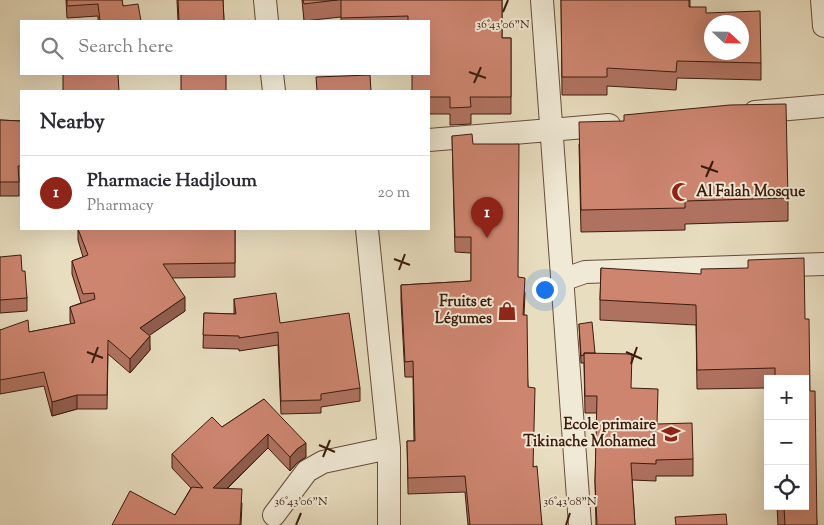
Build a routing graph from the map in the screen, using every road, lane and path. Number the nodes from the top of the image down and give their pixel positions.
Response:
1 (265, 0) edge
2 (542, 0) edge
3 (822, 0) edge
4 (267, 20) edge
5 (824, 26) edge
6 (272, 75) edge
7 (274, 90) edge
8 (824, 106) edge
9 (736, 114) edge
10 (629, 124) edge
11 (551, 131) junction
12 (430, 140) edge
13 (367, 230) edge
14 (824, 264) edge
15 (562, 280) junction
16 (389, 448) junction
17 (274, 515) dead end
18 (389, 525) edge
19 (580, 525) edge

1 - 4 street
2 - 11 street
3 - 5 street
6 - 7 street
8 - 9 street
10 - 11 street
11 - 12 street
11 - 15 street
13 - 16 street
14 - 15 street
15 - 19 street
16 - 17 street
16 - 18 street

